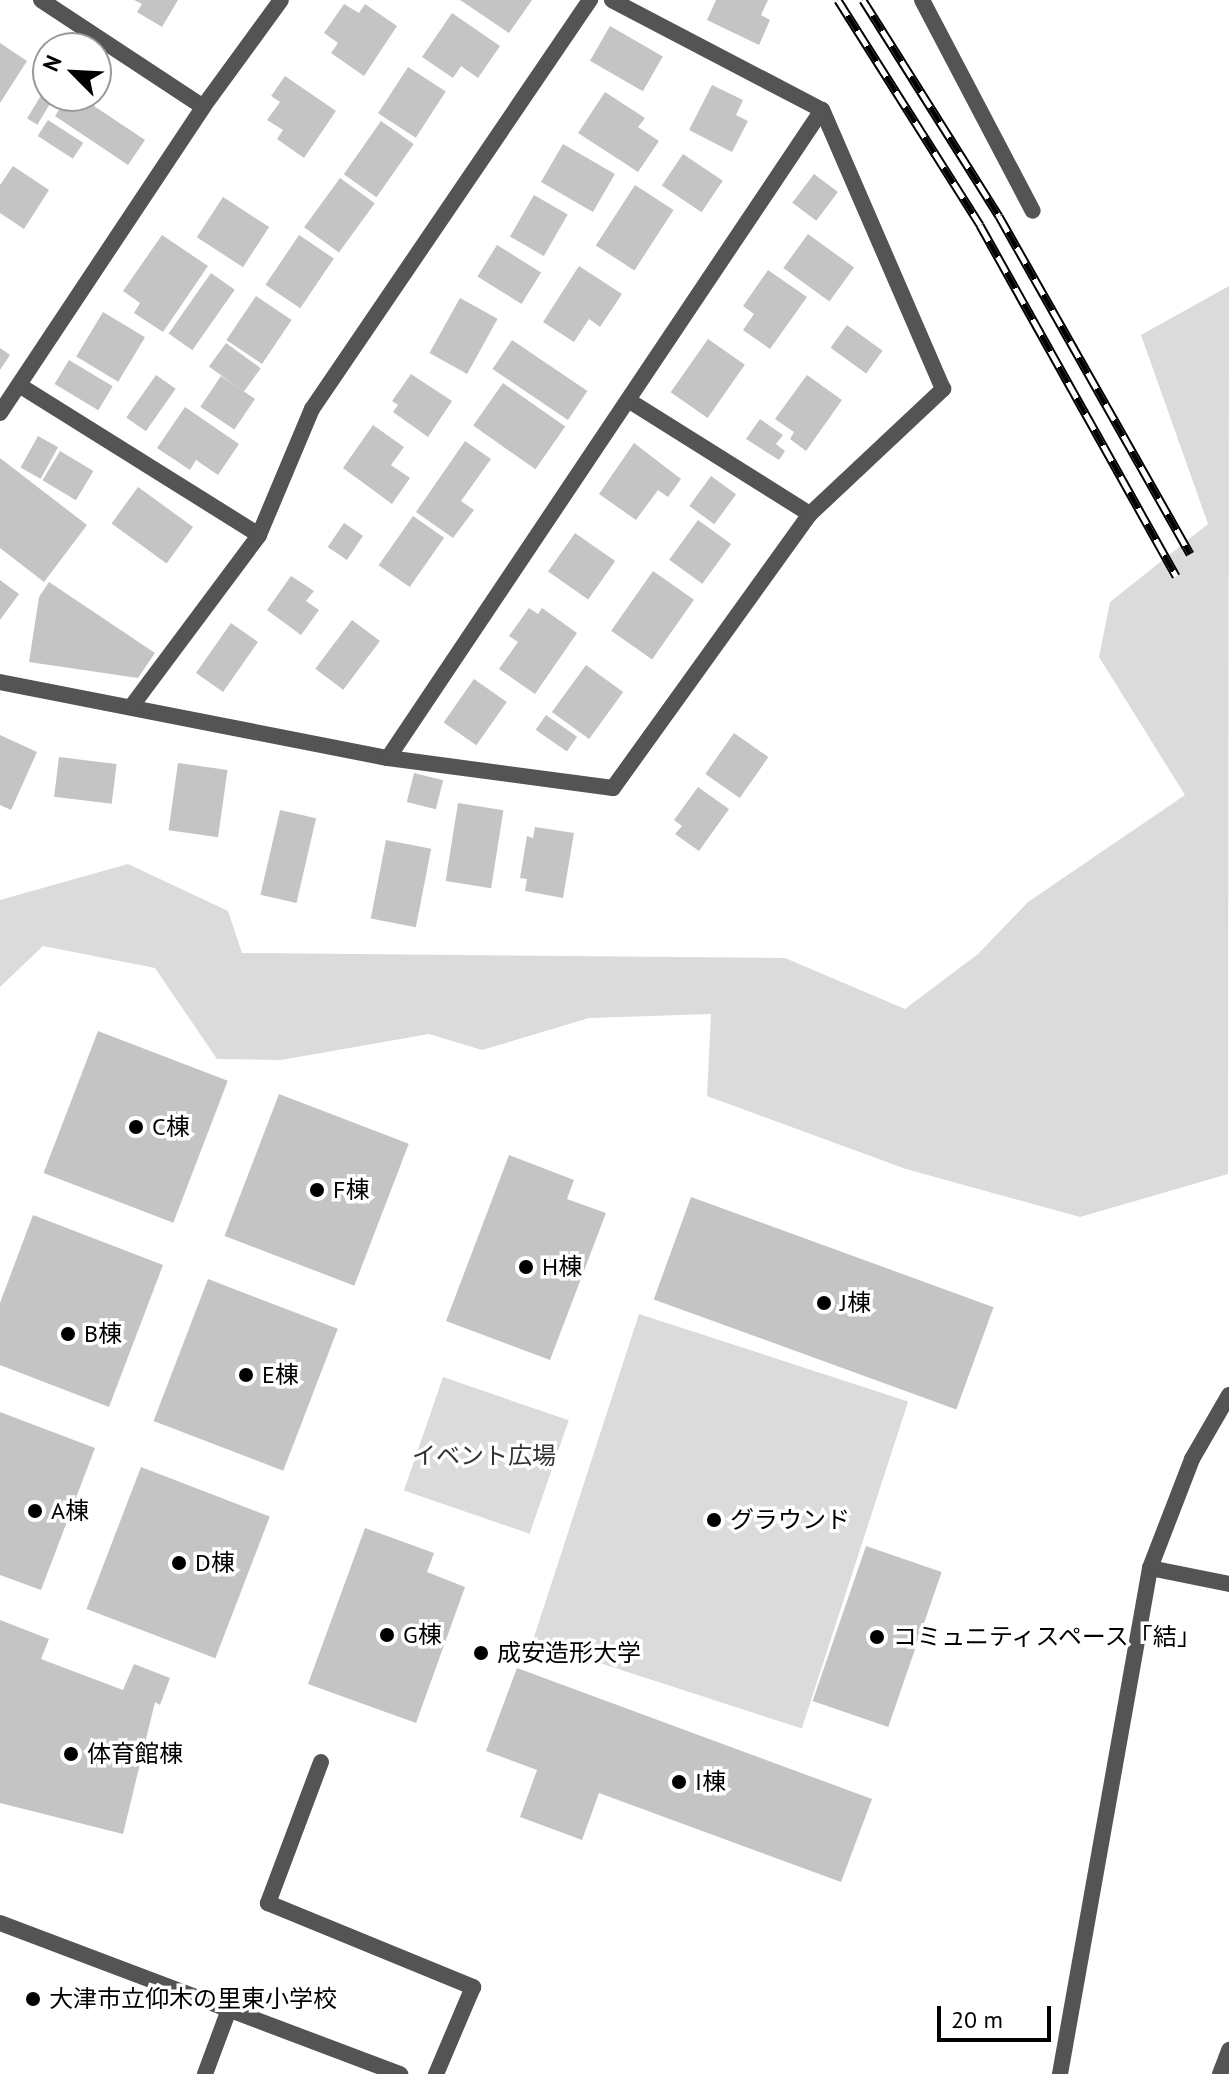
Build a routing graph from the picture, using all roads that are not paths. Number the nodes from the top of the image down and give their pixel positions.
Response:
1 (41, 0) edge
2 (281, 0) edge
3 (590, 0) edge
4 (612, 0) edge
5 (922, 0) edge
6 (203, 107) junction
7 (822, 110) junction
8 (1033, 211) dead end
9 (19, 385) junction
10 (628, 400) junction
11 (0, 413) edge
12 (810, 514) junction
13 (259, 535) junction
14 (0, 682) edge
15 (131, 707) junction
16 (388, 758) junction
17 (1229, 1395) edge
18 (1150, 1568) junction
19 (1229, 1584) edge
20 (321, 1762) dead end
21 (0, 1923) edge
22 (228, 2012) junction
23 (1229, 2050) edge
24 (205, 2074) edge
25 (400, 2074) edge
26 (436, 2074) edge
27 (1060, 2074) edge
28 (1220, 2074) edge

1 - 6 street
2 - 6 street
3 - 13 street
4 - 7 street
5 - 8 street
6 - 9 street
7 - 10 street
7 - 12 street
9 - 11 street
9 - 13 street
10 - 12 street
10 - 16 street
12 - 16 street
13 - 15 street
14 - 15 street
15 - 16 street
17 - 18 street
18 - 19 street
18 - 27 street
20 - 26 street
21 - 22 street
22 - 24 street
22 - 25 street
23 - 28 street

